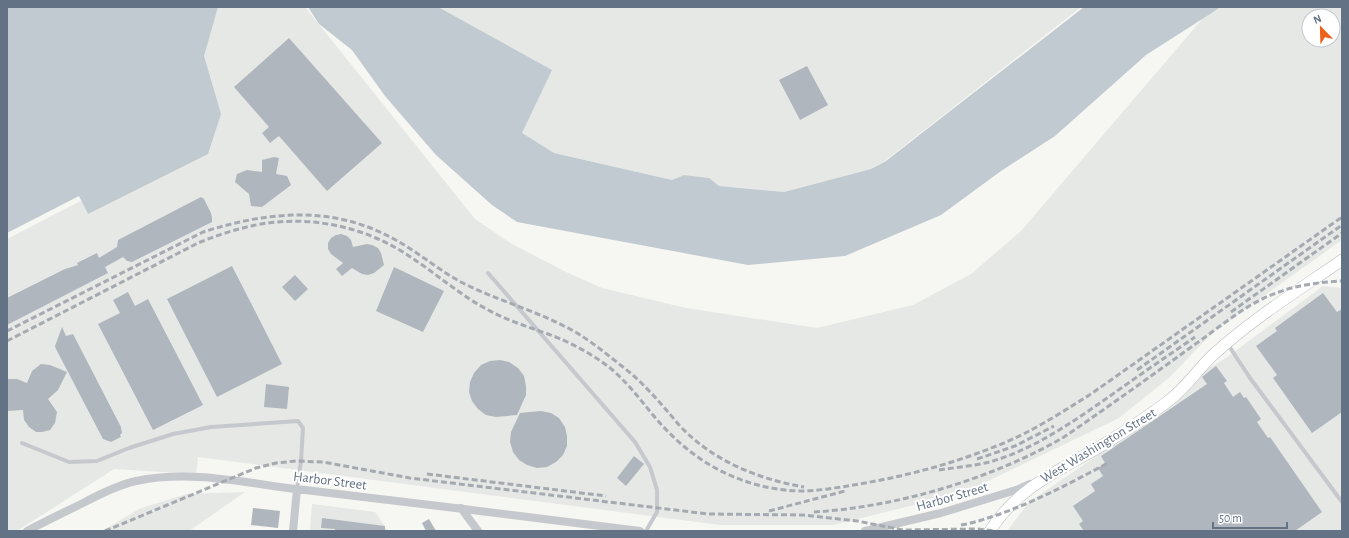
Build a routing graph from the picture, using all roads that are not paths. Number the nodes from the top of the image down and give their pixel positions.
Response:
1 (1341, 262) edge
2 (488, 273) dead end
3 (1227, 343) junction
4 (22, 443) dead end
5 (1044, 478) junction
6 (297, 489) junction
7 (1342, 502) edge
8 (461, 508) junction
9 (897, 528) edge
10 (27, 531) edge
11 (293, 531) edge
12 (478, 531) edge
13 (640, 531) edge
14 (646, 531) edge
15 (864, 531) edge
16 (990, 531) edge

1 - 3 street, West Washington Street
2 - 14 lane
3 - 5 street, West Washington Street
3 - 7 lane
4 - 6 lane
5 - 9 street, Harbor Street
5 - 16 street, West Washington Street
6 - 8 street, Harbor Street
6 - 10 street, Harbor Street
6 - 11 street
8 - 12 street
8 - 13 street, Harbor Street
9 - 15 street, Harbor Street

